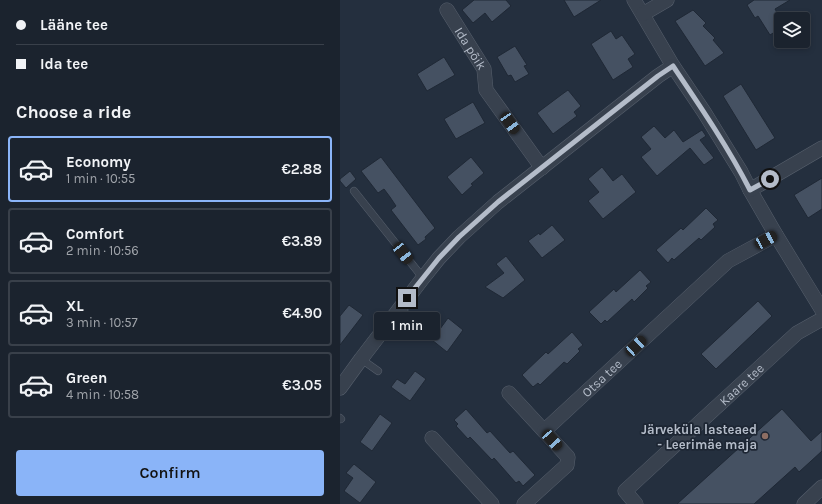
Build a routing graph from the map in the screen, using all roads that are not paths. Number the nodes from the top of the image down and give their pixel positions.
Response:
1 (634, 0) edge
2 (667, 0) edge
3 (447, 10) dead end
4 (643, 14) junction
5 (673, 66) junction
6 (822, 148) edge
7 (542, 168) junction
8 (750, 190) junction
9 (354, 191) dead end
10 (776, 235) junction
11 (423, 278) junction
12 (400, 308) junction
13 (822, 310) edge
14 (822, 318) edge
15 (415, 321) dead end
16 (361, 359) junction
17 (378, 371) dead end
18 (340, 388) edge
19 (509, 392) dead end
20 (544, 431) junction
21 (432, 438) dead end
22 (822, 487) edge
23 (492, 504) edge
24 (524, 504) edge
25 (636, 504) edge
26 (804, 504) edge

1 - 4 street
2 - 4 street
3 - 7 street, Ida põik
4 - 5 street
5 - 7 street
5 - 8 street
6 - 8 street
7 - 11 street
8 - 10 street
9 - 11 lane
10 - 13 street
10 - 20 street, Otsa tee
11 - 12 street
12 - 15 lane
12 - 16 street
14 - 25 street, Kaare tee
16 - 17 lane
16 - 18 street
19 - 20 street
20 - 24 street
21 - 23 street
22 - 26 street

